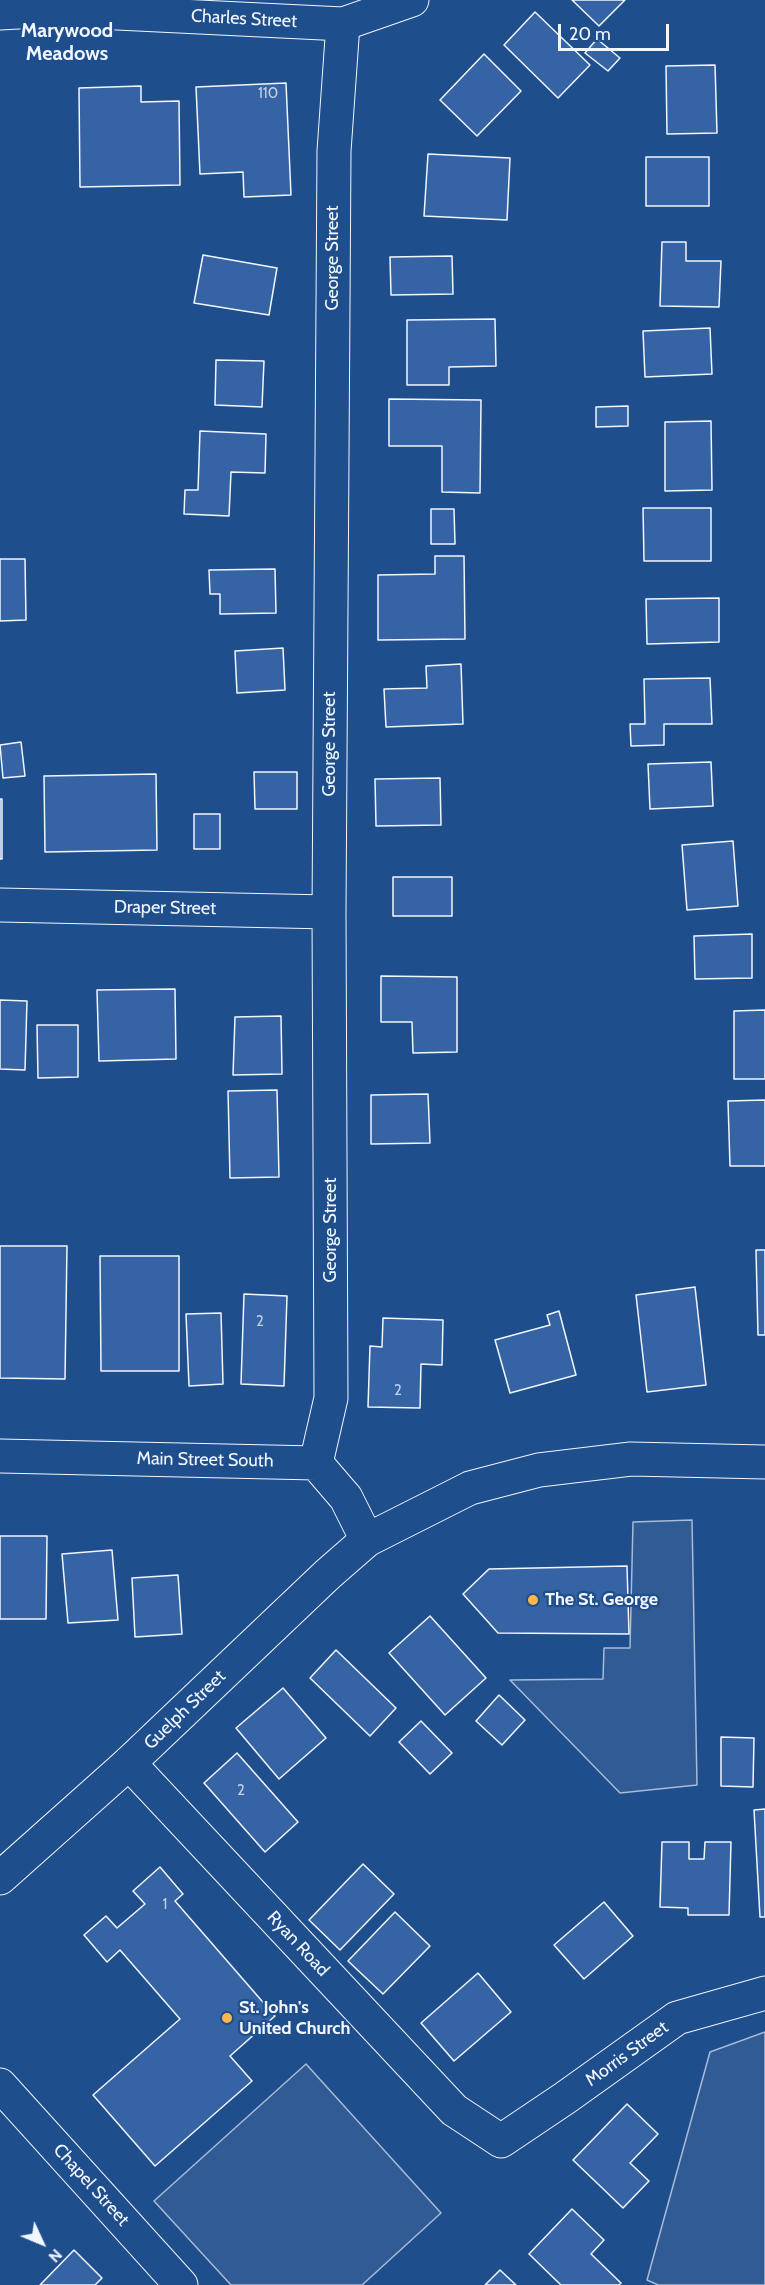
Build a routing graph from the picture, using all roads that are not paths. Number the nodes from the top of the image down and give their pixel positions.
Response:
1 (412, 0) edge
2 (57, 5) edge
3 (0, 13) edge
4 (343, 24) junction
5 (0, 905) edge
6 (329, 912) junction
7 (0, 1456) edge
8 (765, 1462) edge
9 (316, 1463) junction
10 (367, 1540) junction
11 (129, 1763) junction
12 (0, 1878) edge
13 (765, 1993) edge
14 (0, 2085) edge
15 (501, 2141) joint
16 (182, 2285) edge

1 - 4 street
2 - 3 street, Charles Street
2 - 4 street, Charles Street
4 - 6 street, George Street
5 - 6 street, Draper Street
6 - 9 street, George Street
7 - 9 street, Main Street South
8 - 10 street, Guelph Street
9 - 10 street
10 - 11 street, Guelph Street
11 - 12 street, Guelph Street
11 - 15 street, Ryan Road
13 - 15 street, Morris Street
14 - 16 street, Chapel Street

